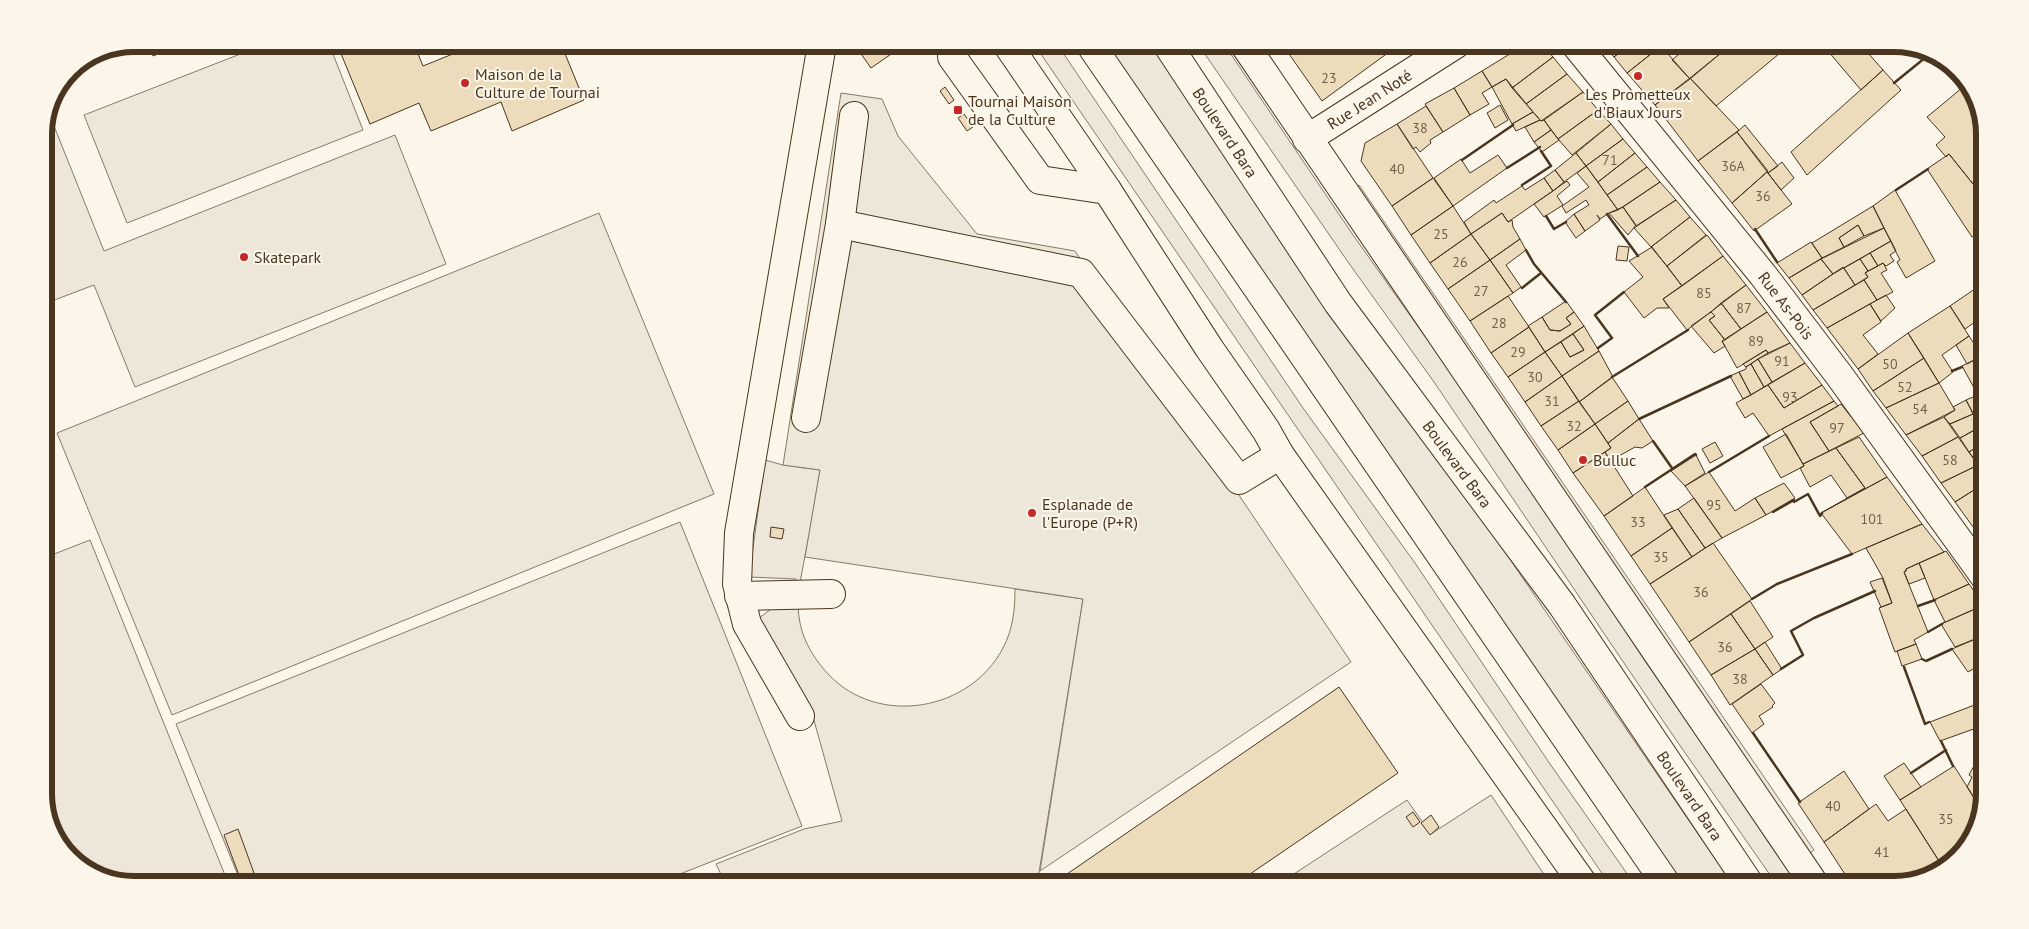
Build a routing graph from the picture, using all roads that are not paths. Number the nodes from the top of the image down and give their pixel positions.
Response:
1 (821, 52) edge
2 (952, 52) edge
3 (1012, 52) edge
4 (1095, 52) edge
5 (1172, 52) edge
6 (1249, 52) edge
7 (1443, 52) edge
8 (1582, 52) edge
9 (854, 116) dead end
10 (1307, 139) junction
11 (1107, 190) junction
12 (840, 224) junction
13 (806, 418) dead end
14 (1280, 455) junction
15 (1976, 564) edge
16 (831, 594) dead end
17 (739, 596) junction
18 (800, 716) dead end
19 (1578, 876) edge
20 (1661, 876) edge
21 (1744, 876) edge
22 (1809, 876) edge

1 - 17 street
2 - 11 street
3 - 11 street
4 - 20 street
5 - 21 street, Boulevard Bara
6 - 10 street
7 - 10 street, Rue Jean Noté
8 - 15 street, Rue As-Pois
9 - 12 street
10 - 22 street
11 - 14 street
12 - 13 street
12 - 14 street
14 - 19 street
16 - 17 street
17 - 18 street

